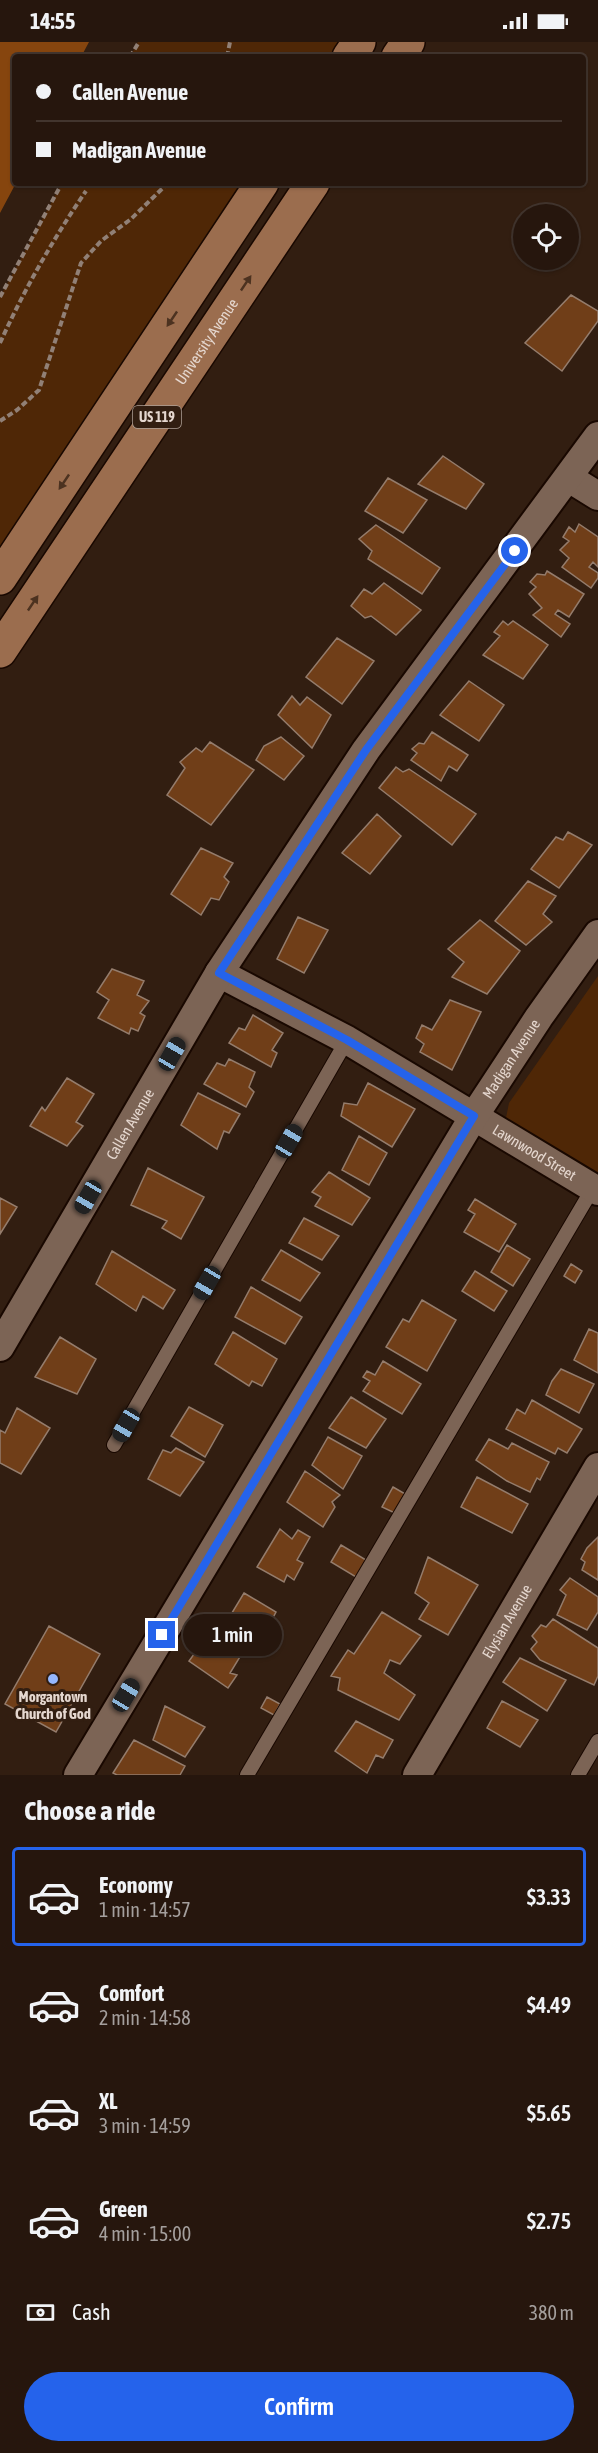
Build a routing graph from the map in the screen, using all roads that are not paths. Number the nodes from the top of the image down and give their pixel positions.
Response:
1 (260, 186) edge
2 (311, 186) edge
3 (598, 436) edge
4 (569, 478) junction
5 (598, 496) edge
6 (0, 578) edge
7 (0, 651) edge
8 (598, 934) edge
9 (219, 973) junction
10 (347, 1040) junction
11 (474, 1116) junction
12 (596, 1190) edge
13 (0, 1347) edge
14 (114, 1445) dead end
15 (598, 1467) edge
16 (598, 1741) edge
17 (78, 1775) edge
18 (247, 1775) edge
19 (417, 1775) edge
20 (578, 1775) edge

1 -> 6 main road, US 119
7 -> 2 main road, University Avenue / US 119
3 - 4 street, Callen Avenue
4 - 5 street
4 - 9 street, Callen Avenue
8 - 11 street, Madigan Avenue
9 - 10 street, Lawnwood Street
9 - 13 street, Callen Avenue
10 - 11 street, Lawnwood Street
10 - 14 lane
11 - 12 street, Lawnwood Street
11 - 17 street, Madigan Avenue
12 - 18 lane
15 - 19 street, Elysian Avenue
16 - 20 lane

